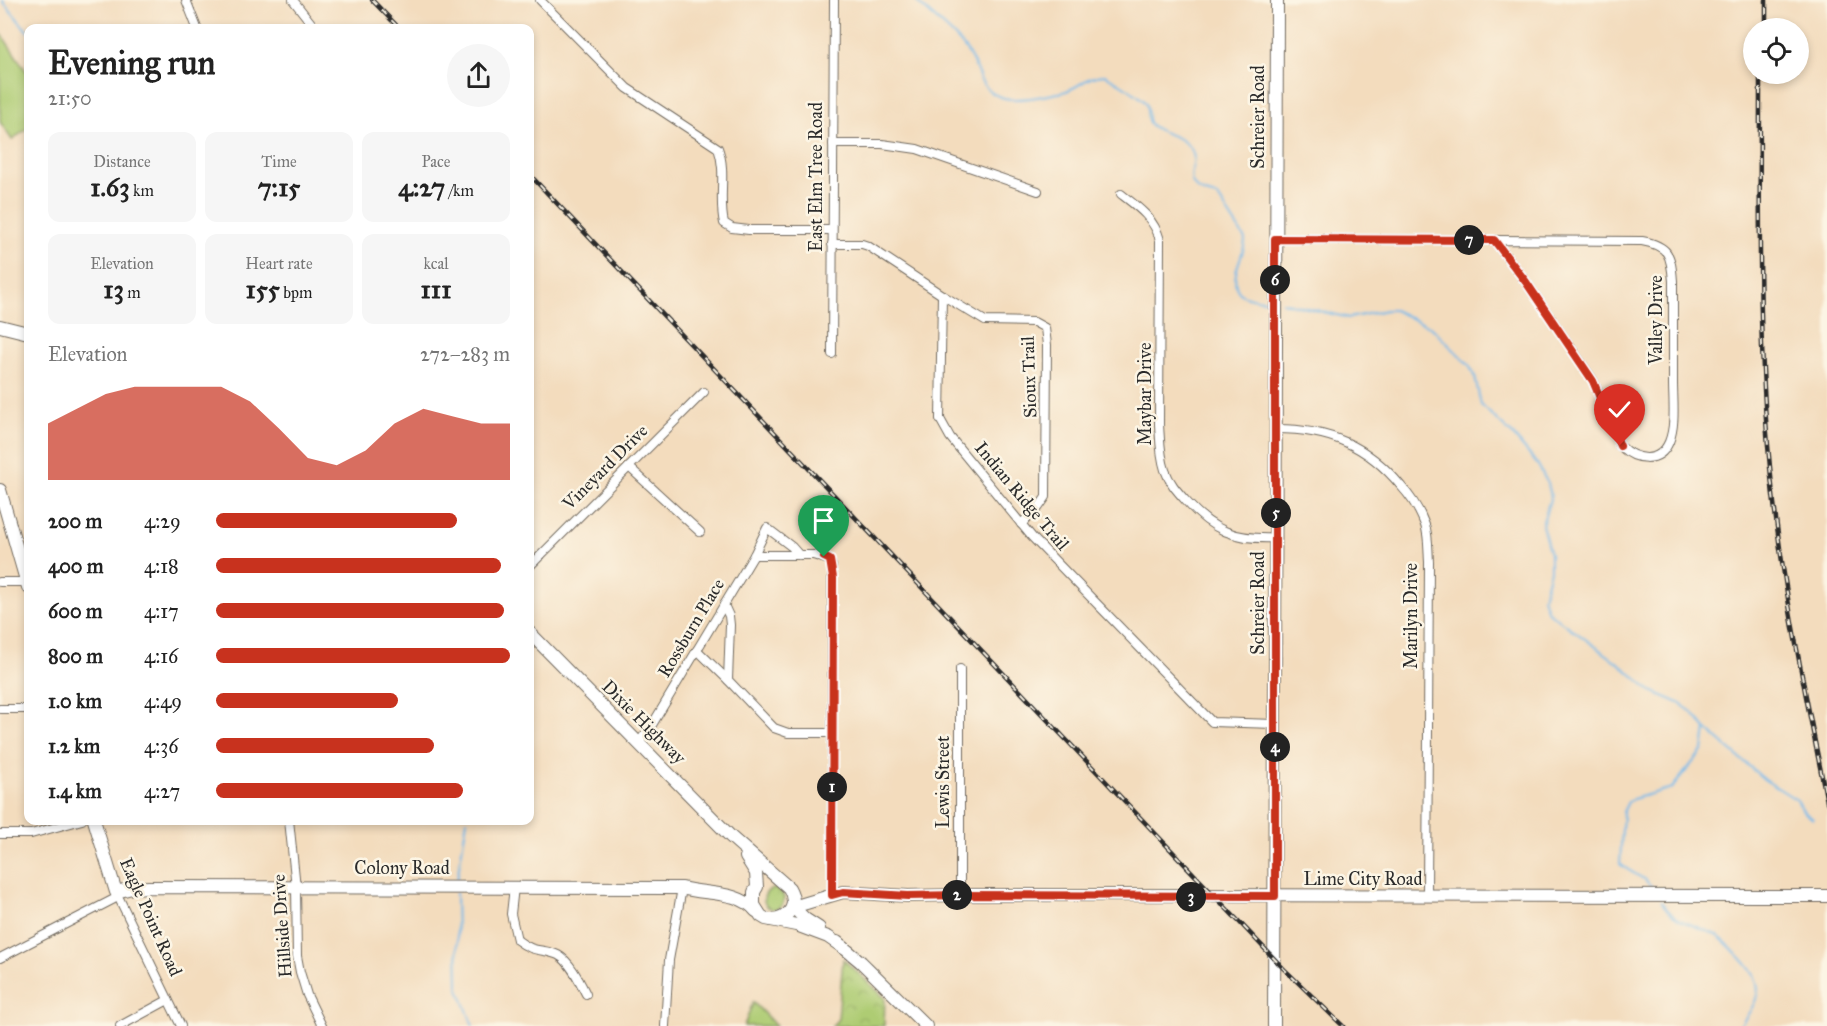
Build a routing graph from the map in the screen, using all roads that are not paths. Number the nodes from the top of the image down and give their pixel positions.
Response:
1 (186, 0) edge
2 (293, 0) edge
3 (540, 0) edge
4 (834, 0) edge
5 (1277, 0) edge
6 (195, 24) edge
7 (312, 24) edge
8 (833, 144) junction
9 (1038, 191) dead end
10 (1121, 194) dead end
11 (832, 230) junction
12 (1275, 239) junction
13 (1494, 240) junction
14 (832, 244) junction
15 (942, 295) junction
16 (0, 326) edge
17 (24, 332) edge
18 (832, 354) dead end
19 (704, 392) dead end
20 (1276, 429) junction
21 (629, 467) junction
22 (0, 490) edge
23 (1021, 524) junction
24 (700, 532) dead end
25 (1276, 538) junction
26 (754, 555) junction
27 (799, 555) junction
28 (534, 562) edge
29 (24, 571) edge
30 (24, 581) edge
31 (0, 582) edge
32 (724, 605) junction
33 (534, 637) edge
34 (697, 650) junction
35 (960, 669) dead end
36 (728, 680) junction
37 (24, 708) edge
38 (0, 709) edge
39 (1275, 724) junction
40 (832, 733) junction
41 (639, 742) junction
42 (64, 825) edge
43 (96, 825) edge
44 (290, 825) edge
45 (0, 834) edge
46 (731, 837) junction
47 (787, 885) junction
48 (296, 886) junction
49 (514, 887) junction
50 (757, 887) junction
51 (685, 889) junction
52 (117, 894) junction
53 (960, 895) junction
54 (826, 896) junction
55 (1275, 896) junction
56 (1827, 896) edge
57 (1427, 897) junction
58 (793, 907) junction
59 (756, 911) junction
60 (772, 920) junction
61 (816, 926) junction
62 (844, 948) junction
63 (0, 958) edge
64 (586, 994) dead end
65 (168, 1000) junction
66 (120, 1026) edge
67 (181, 1026) edge
68 (322, 1026) edge
69 (665, 1026) edge
70 (926, 1026) edge
71 (1274, 1026) edge

1 - 6 street
2 - 7 street
3 - 11 street
4 - 8 street, East Elm Tree Road
5 - 12 street, Schreier Road
8 - 9 street
8 - 11 street, East Elm Tree Road
10 - 25 street, Maybar Drive
11 - 14 street, East Elm Tree Road
12 - 13 street, Valley Drive
12 - 20 street, Schreier Road
13 - 13 street, Valley Drive
14 - 15 street
14 - 18 street, East Elm Tree Road
15 - 23 street, Indian Ridge Trail
15 - 23 street, Sioux Trail
16 - 17 street
19 - 21 street, Vineyard Drive
20 - 25 street, Schreier Road
20 - 57 street, Marilyn Drive
21 - 24 street
21 - 28 street, Vineyard Drive
22 - 29 street
23 - 39 street, Indian Ridge Trail
25 - 39 street, Schreier Road
26 - 27 street
26 - 27 street, Rossburn Place
26 - 32 street, Rossburn Place
27 - 40 street
30 - 31 street
32 - 34 street, Rossburn Place
32 - 36 street
33 - 41 street, Dixie Highway
34 - 36 street
34 - 41 street, Rossburn Place
35 - 53 street, Lewis Street
36 - 40 street
37 - 38 street
39 - 55 street, Schreier Road
40 - 54 street
41 - 46 street, Dixie Highway
42 - 45 street
43 - 52 street, Eagle Point Road
44 - 48 street, Hillside Drive
46 - 47 street, Dixie Highway
46 - 50 street, Dixie Highway
47 - 50 street
47 - 54 street, Lime City Road
47 - 58 street
48 - 49 street, Colony Road
48 - 52 street, Colony Road
48 - 68 street, Hillside Drive
49 - 51 street, Colony Road
49 - 64 street
50 - 51 street, Colony Road
50 - 59 street, Dixie Highway
51 - 59 street, Colony Road
51 - 69 street
52 - 63 street, Colony Road
52 - 65 street, Eagle Point Road
53 - 54 street, Lime City Road
53 - 55 street, Lime City Road
54 - 58 street, Lime City Road
54 - 61 street
55 - 57 street, Lime City Road
55 - 71 street, Schreier Road
56 - 57 street, Lime City Road
58 - 60 street
58 - 61 street
59 - 60 street
60 - 62 street
61 - 62 street
62 - 70 street
65 - 66 street
65 - 67 street, Eagle Point Road

